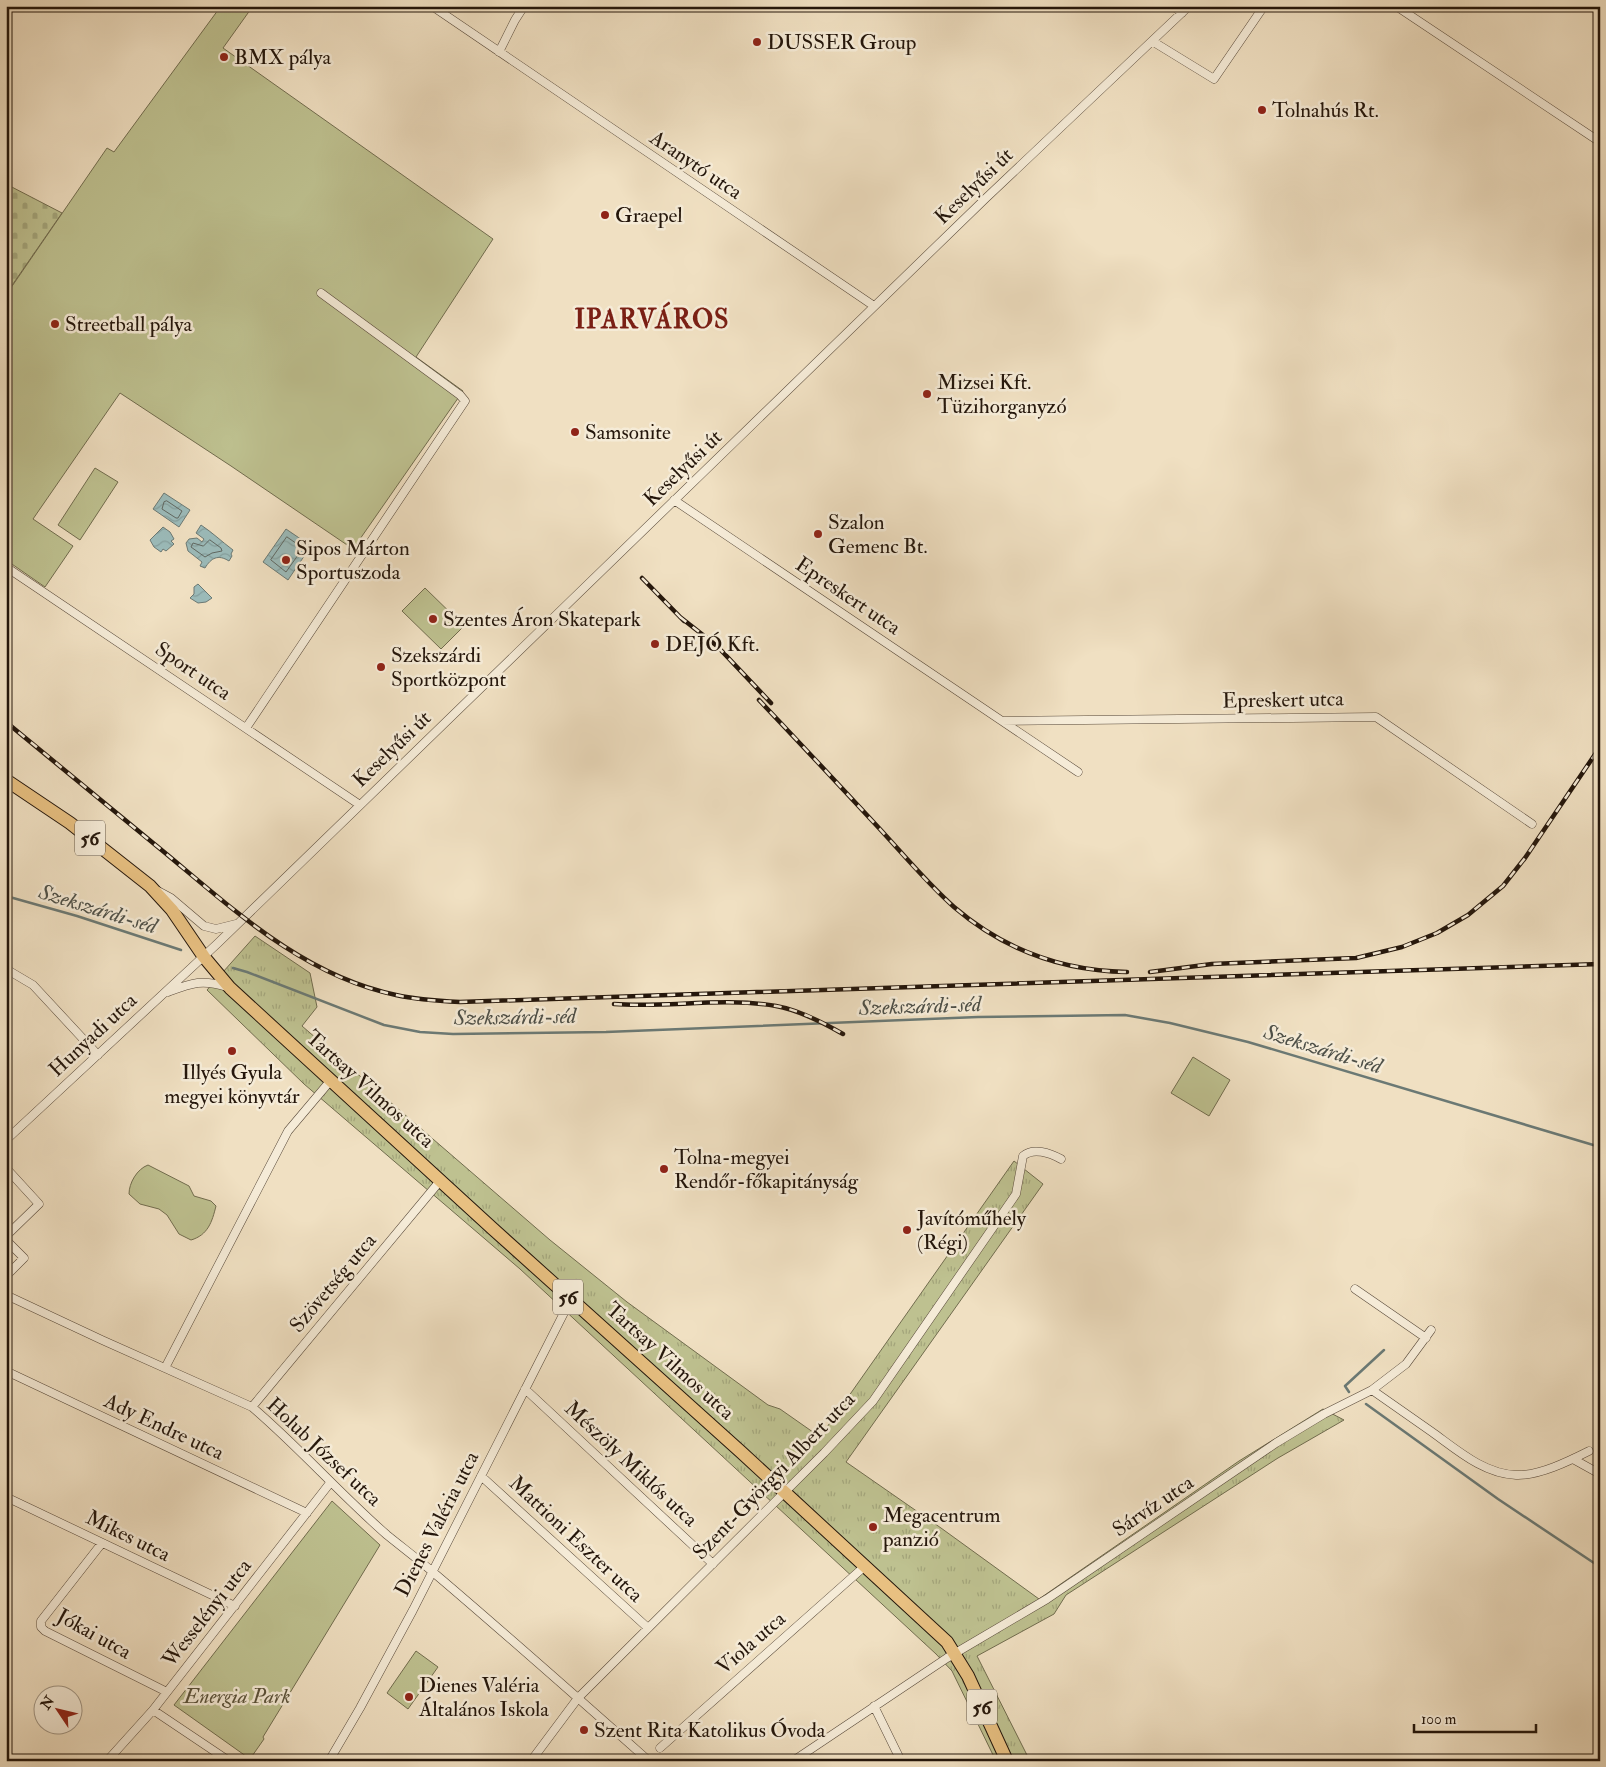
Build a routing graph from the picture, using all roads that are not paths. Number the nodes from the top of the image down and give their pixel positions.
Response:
1 (432, 6) edge
2 (524, 6) edge
3 (1173, 6) edge
4 (1189, 6) edge
5 (1264, 6) edge
6 (1396, 6) edge
7 (1182, 13) junction
8 (1152, 41) junction
9 (499, 52) junction
10 (1600, 142) edge
11 (321, 293) dead end
12 (874, 306) junction
13 (674, 500) junction
14 (6, 567) edge
15 (1002, 721) junction
16 (246, 728) junction
17 (1078, 772) dead end
18 (6, 780) edge
19 (360, 805) junction
20 (1532, 824) dead end
21 (150, 886) junction
22 (238, 923) junction
23 (204, 956) junction
24 (6, 969) edge
25 (230, 988) junction
26 (164, 994) junction
27 (98, 1055) junction
28 (331, 1080) junction
29 (6, 1140) edge
30 (1062, 1159) dead end
31 (6, 1168) edge
32 (440, 1181) junction
33 (6, 1238) edge
34 (6, 1276) edge
35 (1355, 1289) dead end
36 (6, 1295) edge
37 (571, 1299) junction
38 (1432, 1330) dead end
39 (1426, 1338) junction
40 (165, 1368) junction
41 (6, 1371) edge
42 (525, 1389) junction
43 (1372, 1390) junction
44 (252, 1407) junction
45 (1589, 1451) dead end
46 (1573, 1459) junction
47 (1600, 1474) edge
48 (481, 1476) junction
49 (330, 1483) junction
50 (785, 1492) junction
51 (6, 1497) edge
52 (307, 1513) junction
53 (102, 1543) junction
54 (713, 1564) junction
55 (865, 1566) junction
56 (433, 1572) junction
57 (235, 1606) junction
58 (648, 1628) junction
59 (955, 1653) junction
60 (167, 1692) junction
61 (578, 1698) junction
62 (874, 1706) junction
63 (153, 1710) junction
64 (660, 1748) dead end
65 (796, 1760) edge
66 (107, 1761) edge
67 (229, 1761) edge
68 (328, 1761) edge
69 (531, 1761) edge
70 (648, 1761) edge
71 (901, 1761) edge
72 (1007, 1761) edge

1 - 9 street, Aranytó utca
2 - 9 street
3 - 7 street
4 - 7 street, Keselyűsi út
5 - 8 street
6 - 10 street
7 - 8 street, Keselyűsi út
8 - 12 street, Keselyűsi út
9 - 12 street, Aranytó utca
11 - 16 street
12 - 13 street, Keselyűsi út
13 - 15 street, Epreskert utca
13 - 19 street, Keselyűsi út
14 - 16 street, Sport utca
15 - 17 street, Epreskert utca
15 - 20 street, Epreskert utca
16 - 19 street, Sport utca
18 - 21 main road, 56
19 - 22 street, Keselyűsi út
21 - 22 street
21 - 23 main road, 56
22 - 23 street, Keselyűsi út
23 - 25 main road, Tartsay Vilmos utca / 56
23 - 26 street, Hunyadi utca
24 - 27 street
25 - 26 street
25 - 28 main road, Tartsay Vilmos utca / 56
26 - 27 street, Hunyadi utca
27 - 29 street, Hunyadi utca
28 - 32 main road, Tartsay Vilmos utca / 56
28 - 40 street
30 - 50 street, Szent-Györgyi Albert utca
31 - 33 street
32 - 37 main road, Tartsay Vilmos utca / 56
32 - 44 street, Szövetség utca
33 - 34 street
35 - 39 street
36 - 40 street, Holub József utca
37 - 42 street, Dienes Valéria utca
37 - 50 main road, Tartsay Vilmos utca / 56
38 - 39 street, Sárvíz utca
39 - 43 street, Sárvíz utca
40 - 44 street, Holub József utca
41 - 52 street, Ady Endre utca
42 - 48 street, Dienes Valéria utca
42 - 54 street, Mészöly Miklós utca
43 - 46 street
43 - 59 street, Sárvíz utca
44 - 49 street, Holub József utca
45 - 46 street
46 - 47 street
48 - 56 street, Dienes Valéria utca
48 - 58 street, Mattioni Eszter utca
49 - 52 street, Wesselényi utca
49 - 56 street, Holub József utca
50 - 54 street, Szent-Györgyi Albert utca
50 - 55 main road, Tartsay Vilmos utca / 56
51 - 53 street, Mikes utca
52 - 57 street, Wesselényi utca
53 - 57 street, Mikes utca
53 - 60 street, Jókai utca
54 - 58 street, Szent-Györgyi Albert utca
55 - 59 main road, Tartsay Vilmos utca / 56
55 - 64 street, Viola utca
56 - 61 street, Holub József utca
56 - 68 street, Dienes Valéria utca
57 - 60 street, Wesselényi utca
58 - 61 street, Szent-Györgyi Albert utca
59 - 62 street, Sárvíz utca
59 - 72 main road, Tartsay Vilmos utca / 56
60 - 63 street, Wesselényi utca
61 - 69 street, Szent-Györgyi Albert utca
61 - 70 street, Holub József utca
62 - 65 street, Sárvíz utca
62 - 71 street
63 - 66 street, Wesselényi utca
63 - 67 street

